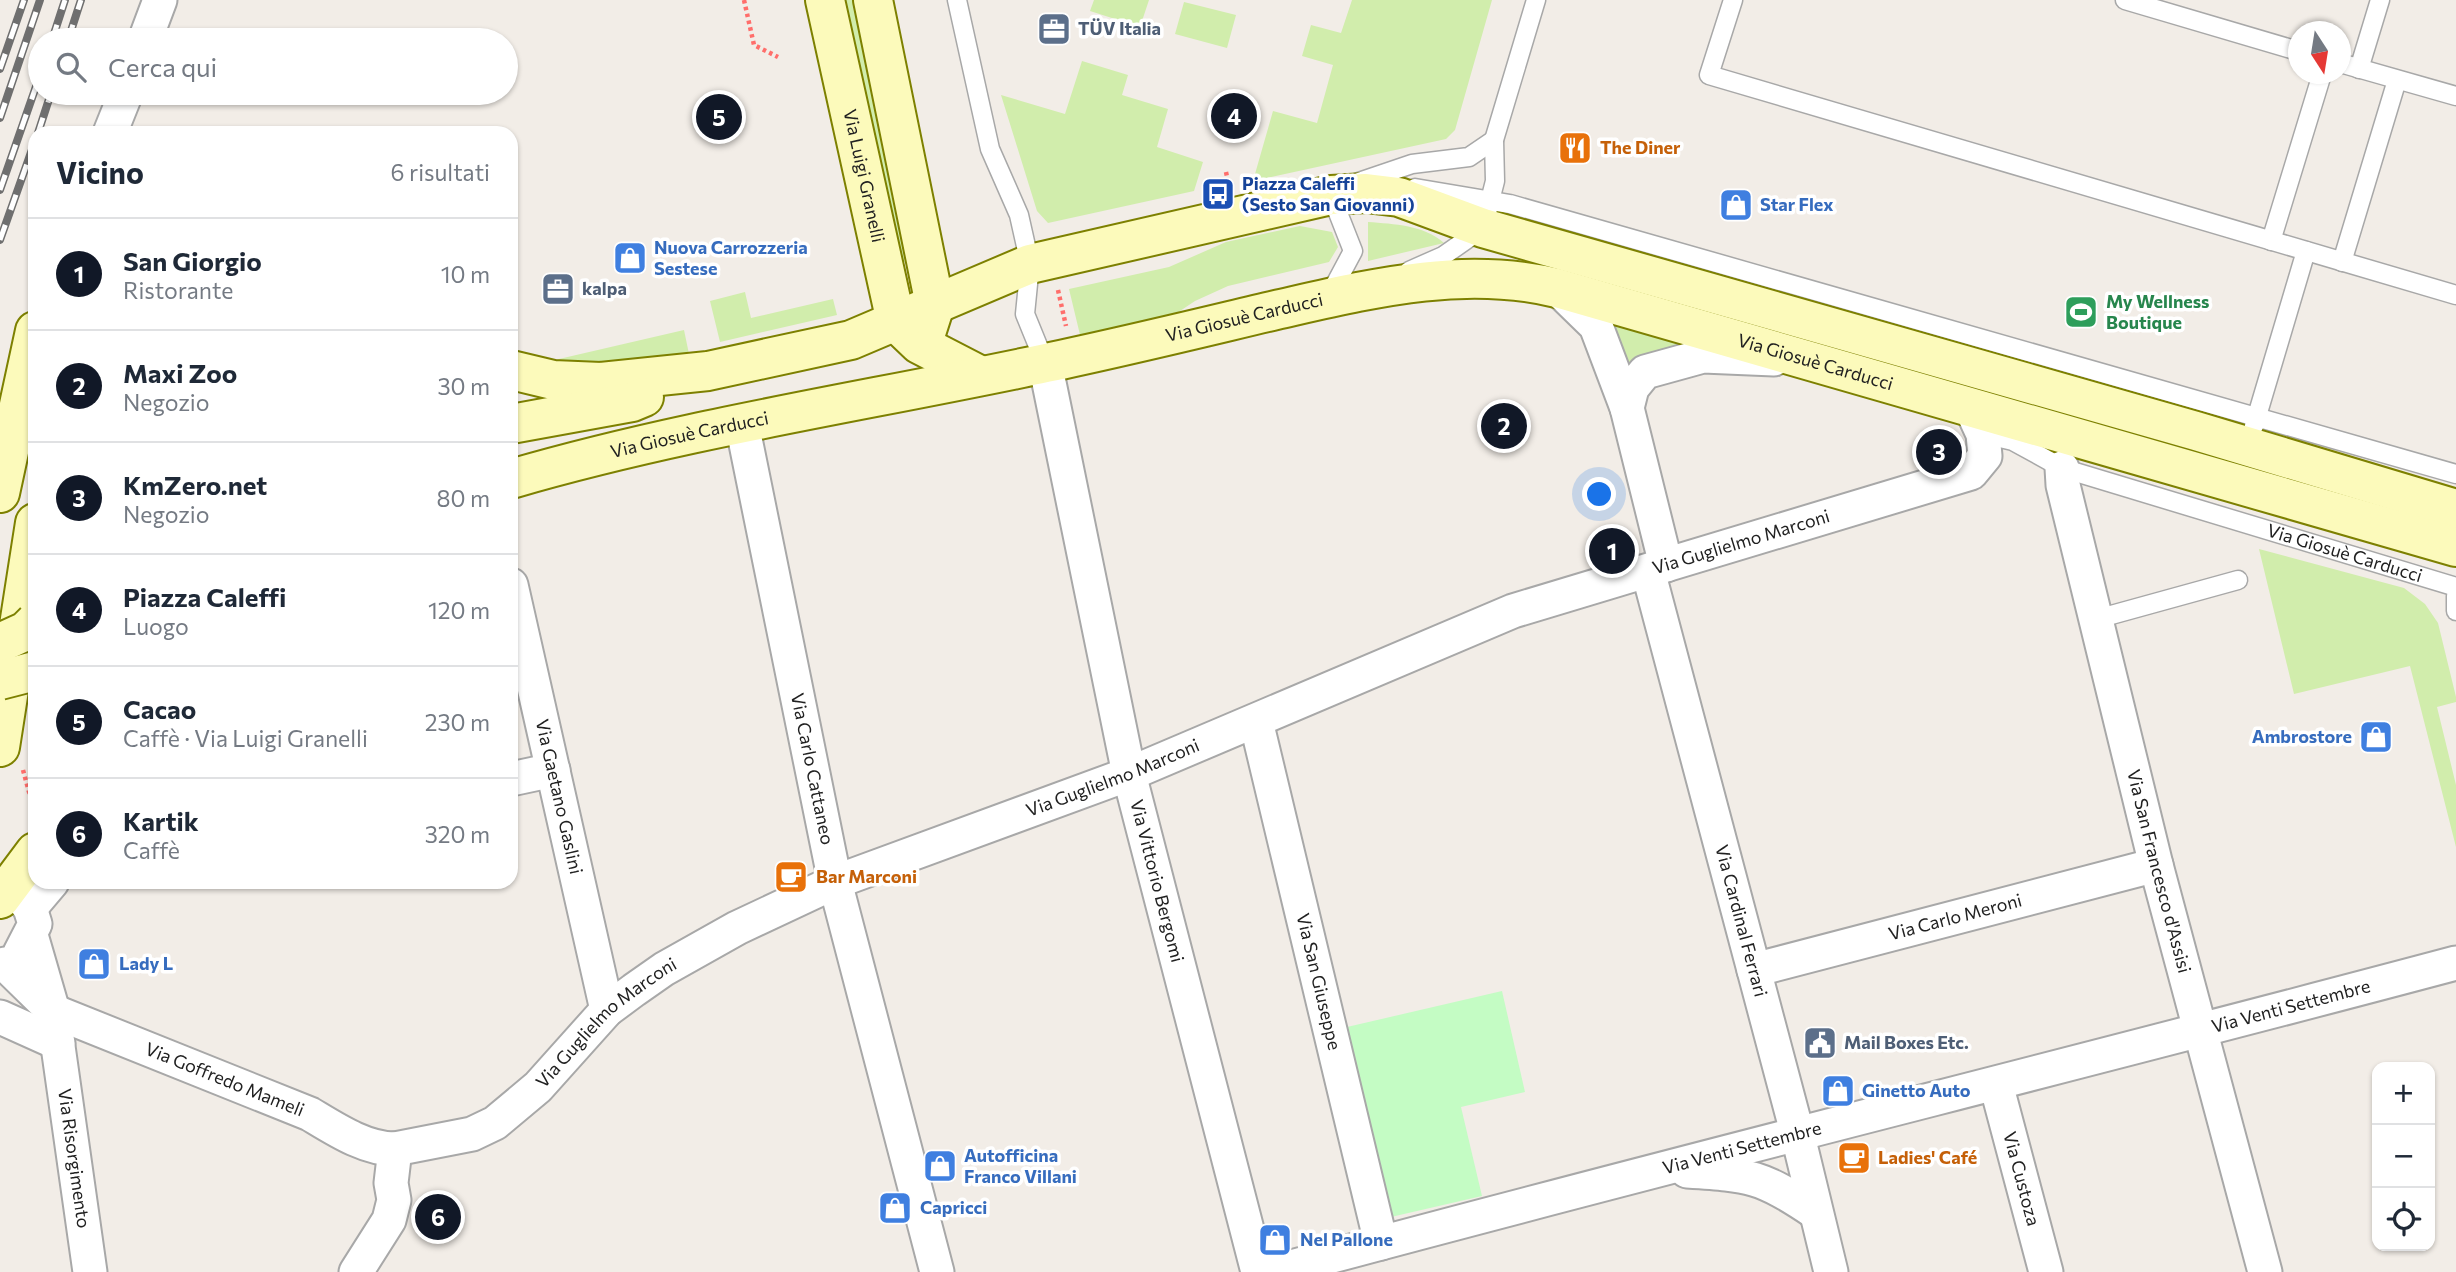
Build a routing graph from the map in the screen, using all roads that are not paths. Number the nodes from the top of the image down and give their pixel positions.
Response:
1 (160, 0) edge
2 (825, 0) edge
3 (873, 0) edge
4 (957, 0) edge
5 (1536, 0) edge
6 (1733, 0) edge
7 (2126, 0) edge
8 (2380, 0) edge
9 (150, 28) edge
10 (2288, 48) edge
11 (2351, 67) edge
12 (2359, 69) junction
13 (2397, 80) junction
14 (2319, 84) edge
15 (2456, 96) edge
16 (121, 105) edge
17 (129, 105) edge
18 (113, 126) edge
19 (124, 126) edge
20 (1494, 140) junction
21 (1331, 195) junction
22 (1494, 211) junction
23 (2271, 241) junction
24 (2306, 251) junction
25 (1041, 262) junction
26 (2342, 262) junction
27 (1557, 288) junction
28 (1364, 290) junction
29 (2456, 295) edge
30 (1327, 299) junction
31 (935, 305) junction
32 (908, 333) junction
33 (1059, 360) junction
34 (1804, 360) junction
35 (28, 363) edge
36 (518, 372) edge
37 (694, 374) junction
38 (979, 375) junction
39 (882, 394) junction
40 (1627, 408) junction
41 (1977, 421) junction
42 (518, 423) edge
43 (742, 424) junction
44 (2253, 431) junction
45 (518, 465) edge
46 (552, 467) junction
47 (2062, 468) junction
48 (2456, 474) edge
49 (518, 477) edge
50 (0, 493) edge
51 (2456, 509) edge
52 (2456, 547) edge
53 (28, 568) edge
54 (1657, 568) junction
55 (2238, 580) dead end
56 (2456, 587) edge
57 (2456, 596) edge
58 (2456, 611) edge
59 (518, 616) edge
60 (2093, 620) junction
61 (28, 629) edge
62 (0, 643) edge
63 (28, 673) edge
64 (0, 680) edge
65 (1256, 721) junction
66 (0, 747) edge
67 (553, 770) junction
68 (1129, 774) junction
69 (518, 778) edge
70 (2156, 864) junction
71 (28, 868) edge
72 (835, 882) junction
73 (37, 889) edge
74 (15, 899) edge
75 (2456, 963) edge
76 (2, 964) edge
77 (1754, 970) junction
78 (607, 1010) junction
79 (0, 1017) edge
80 (55, 1027) junction
81 (2200, 1031) junction
82 (1996, 1084) junction
83 (1797, 1132) junction
84 (395, 1149) junction
85 (1660, 1169) junction
86 (1815, 1212) junction
87 (1381, 1243) junction
88 (90, 1272) edge
89 (356, 1272) edge
90 (937, 1272) edge
91 (1258, 1272) edge
92 (1273, 1272) edge
93 (1830, 1272) edge
94 (2046, 1272) edge
95 (2265, 1272) edge

1 - 9 street
2 - 32 main road, Via Luigi Granelli
3 - 31 main road
4 - 25 lane
5 - 20 lane
6 - 23 lane
7 - 10 lane
8 - 12 lane
11 - 12 lane
12 - 13 lane
13 - 15 lane
13 - 26 lane
14 - 23 lane
16 - 18 street
17 - 19 street
20 - 21 lane
20 - 22 lane
21 - 22 main road
21 - 25 main road
21 - 30 lane
22 - 28 lane
22 - 44 main road
23 - 24 lane
24 - 26 lane
24 - 44 lane
25 - 31 main road
25 - 33 lane
26 - 29 lane
27 - 28 main road, Via Giosuè Carducci
27 - 34 main road, Via Giosuè Carducci
27 - 40 street, Via Cardinal Ferrari
28 - 30 main road, Via Giosuè Carducci
30 - 33 main road, Via Giosuè Carducci
31 - 32 main road
32 - 37 main road
32 - 38 main road
32 - 39 main road
33 - 38 main road, Via Giosuè Carducci
33 - 68 street, Via Vittorio Bergomi
34 - 40 street
34 - 41 main road, Via Giosuè Carducci
35 - 50 main road
36 - 37 main road
37 - 42 main road
38 - 39 main road, Via Giosuè Carducci
39 - 43 main road, Via Giosuè Carducci
40 - 54 street, Via Cardinal Ferrari
41 - 47 lane, Via Giosuè Carducci
41 - 52 main road, Via Giosuè Carducci
41 - 54 street, Via Guglielmo Marconi
43 - 46 main road, Via Giosuè Carducci
43 - 72 street, Via Carlo Cattaneo
44 - 48 lane
44 - 51 main road
45 - 46 main road
46 - 49 main road, Via Giosuè Carducci
47 - 56 lane, Via Giosuè Carducci
47 - 60 street, Via San Francesco d'Assisi
53 - 66 main road
54 - 65 street, Via Guglielmo Marconi
54 - 77 street, Via Cardinal Ferrari
55 - 60 lane
57 - 58 lane
59 - 67 street, Via Gaetano Gaslini
60 - 70 street, Via San Francesco d'Assisi
61 - 62 main road, bridge
63 - 64 main road, bridge
65 - 68 street, Via Guglielmo Marconi
65 - 87 street, Via San Giuseppe
67 - 69 street
67 - 78 street, Via Gaetano Gaslini
68 - 72 street, Via Guglielmo Marconi
68 - 91 street, Via Vittorio Bergomi
70 - 77 street, Via Carlo Meroni
70 - 81 street, Via San Francesco d'Assisi
71 - 74 main road
72 - 78 street, Via Guglielmo Marconi
72 - 90 street, Via Carlo Cattaneo
73 - 74 street
74 - 76 street
74 - 80 street, Via Risorgimento
75 - 81 street, Via Venti Settembre
76 - 80 street
77 - 83 street, Via Cardinal Ferrari
78 - 84 street, Via Guglielmo Marconi
79 - 80 street
80 - 84 street, Via Goffredo Mameli
80 - 88 street, Via Risorgimento
81 - 82 street, Via Venti Settembre
81 - 95 street, Via San Francesco d'Assisi
82 - 83 street, Via Venti Settembre
82 - 94 street, Via Custoza
83 - 85 street, Via Venti Settembre
83 - 86 street, Via Cardinal Ferrari
84 - 89 street
85 - 86 street
85 - 87 street, Via Venti Settembre
86 - 93 street, Via Cardinal Ferrari
87 - 92 street, Via Venti Settembre

